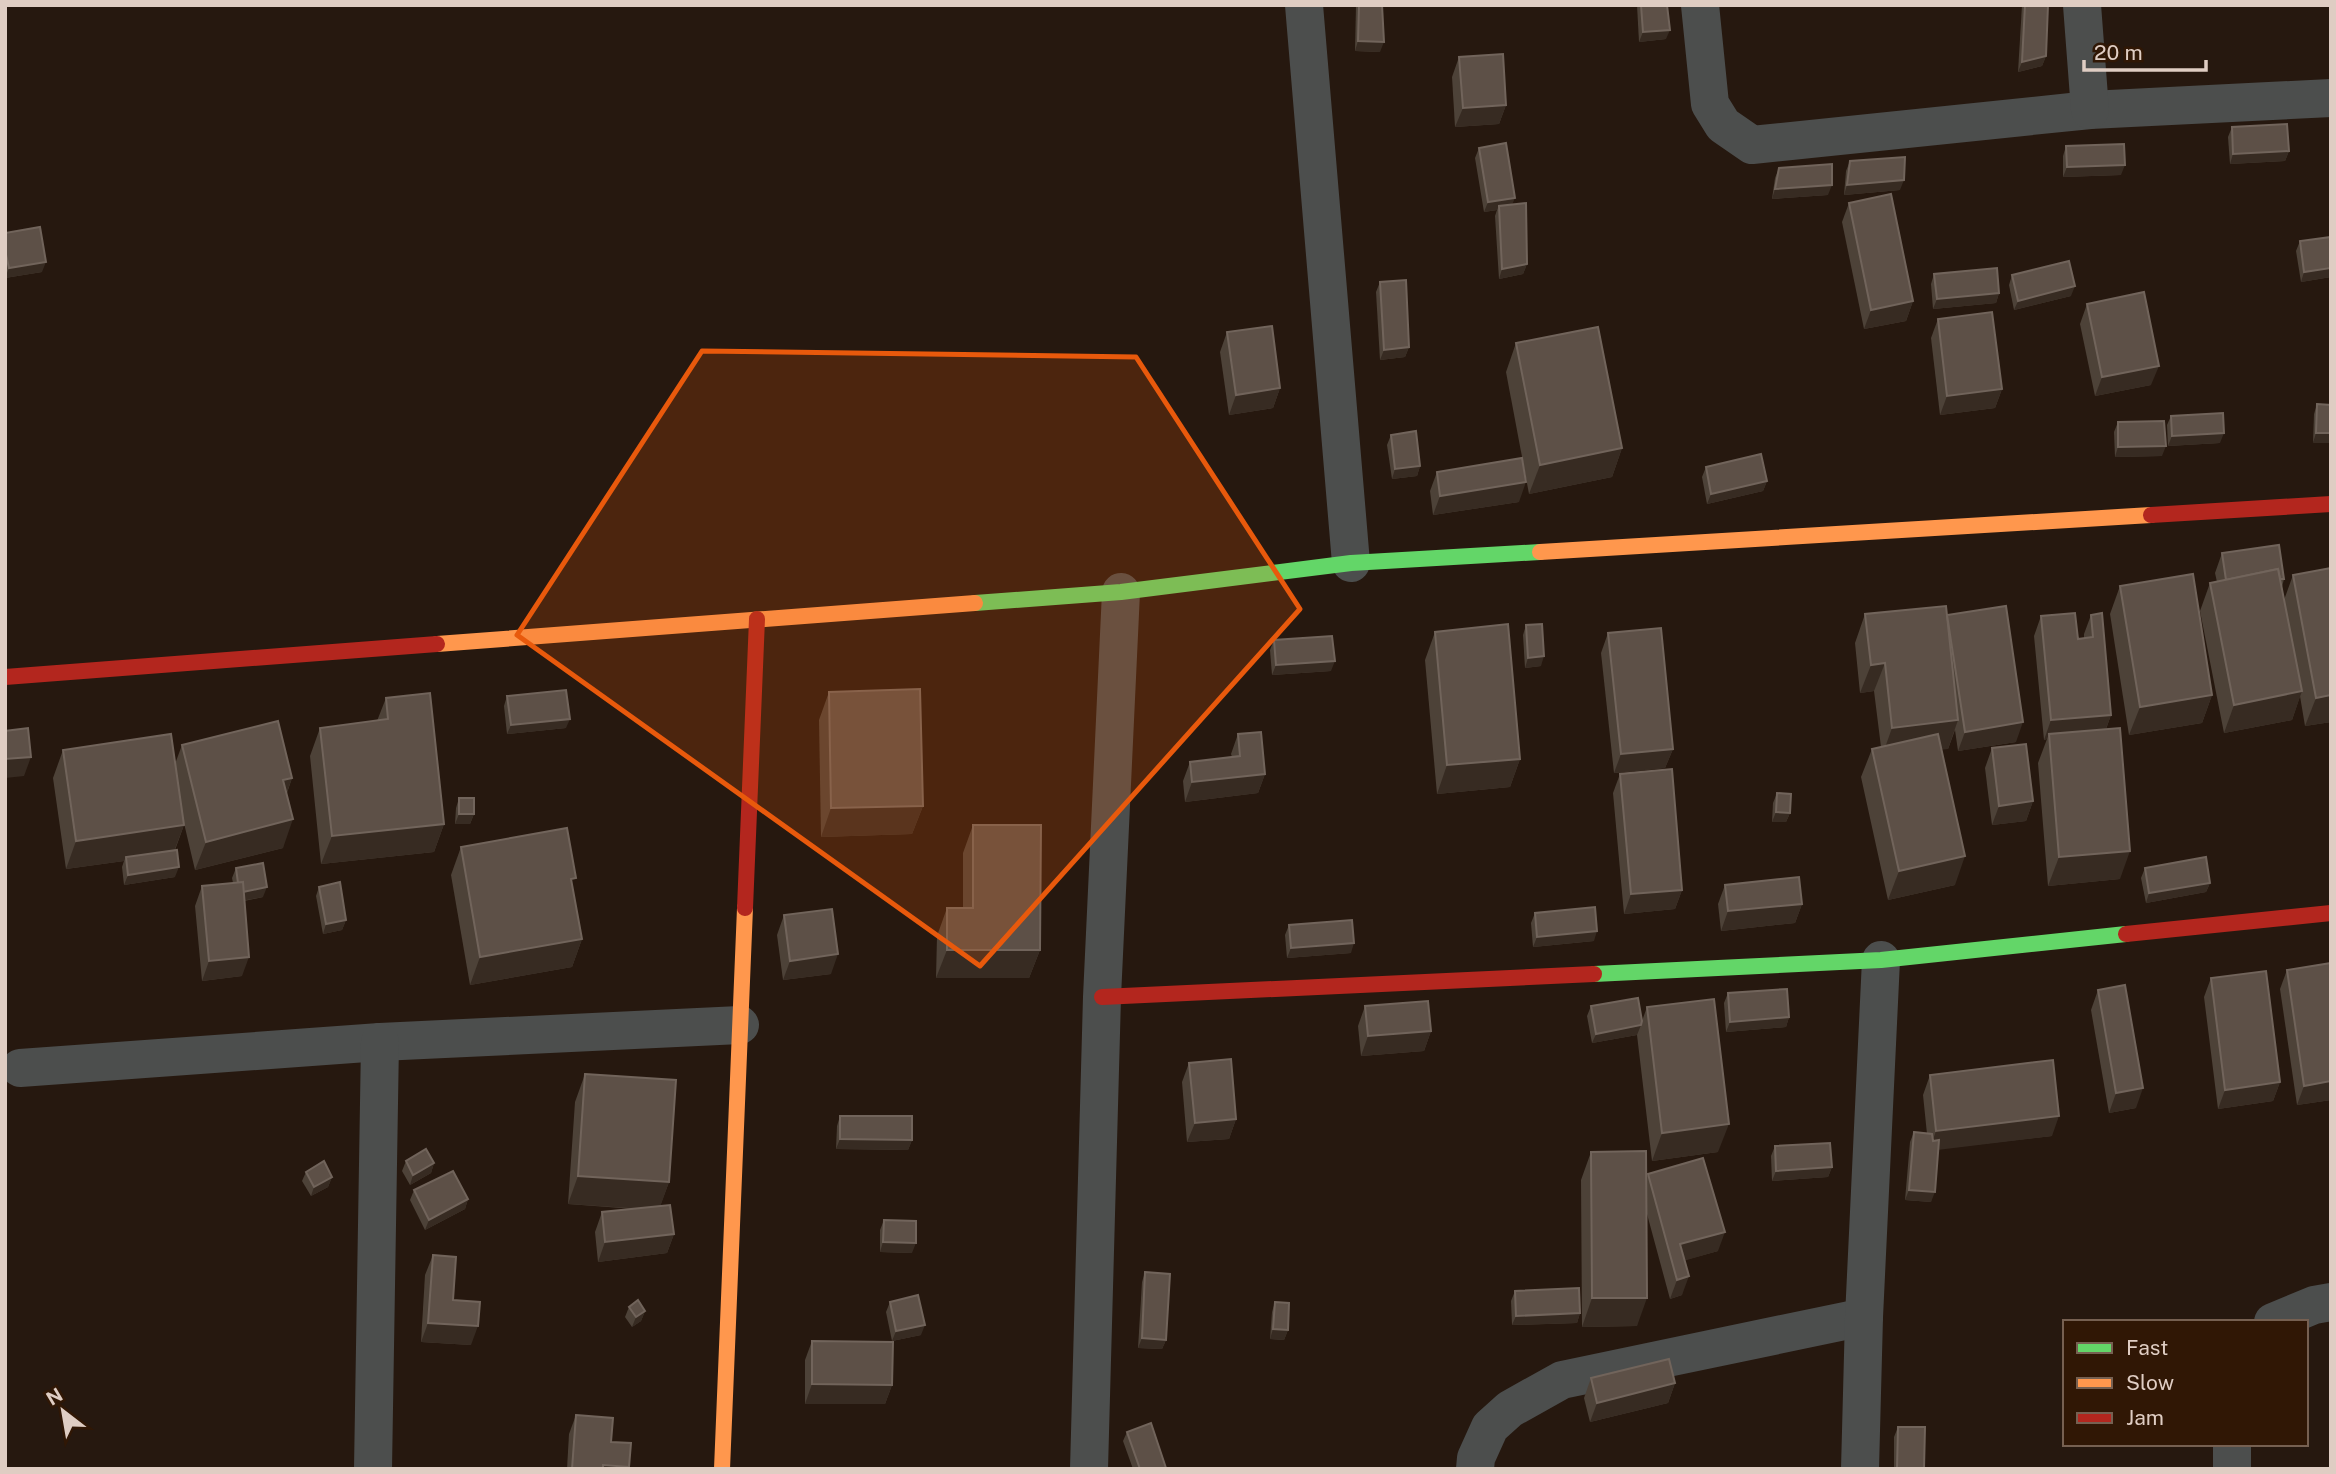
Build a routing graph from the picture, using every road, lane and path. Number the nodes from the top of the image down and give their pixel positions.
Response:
1 (1304, 5) edge
2 (1700, 5) edge
3 (2082, 5) edge
4 (2331, 98) edge
5 (2090, 110) junction
6 (2331, 504) edge
7 (1351, 563) junction
8 (1121, 592) junction
9 (757, 619) junction
10 (5, 677) edge
11 (2331, 913) edge
12 (1881, 960) junction
13 (1102, 997) junction
14 (740, 1025) junction
15 (380, 1042) junction
16 (20, 1068) dead end
17 (2331, 1303) edge
18 (1864, 1317) junction
19 (2278, 1320) edge
20 (2232, 1446) edge
21 (373, 1469) edge
22 (722, 1469) edge
23 (1089, 1469) edge
24 (1475, 1469) edge
25 (1860, 1469) edge
26 (2232, 1469) edge

1 - 7 street
2 - 5 street
3 - 5 street
4 - 5 street
6 - 7 street
7 - 8 street
8 - 9 street
8 - 13 street
9 - 10 street
9 - 14 street
11 - 12 street
12 - 13 street
12 - 18 street
13 - 23 street
14 - 15 street
14 - 22 street
15 - 16 street
15 - 21 street
17 - 19 street
18 - 24 street
18 - 25 street
20 - 26 street

